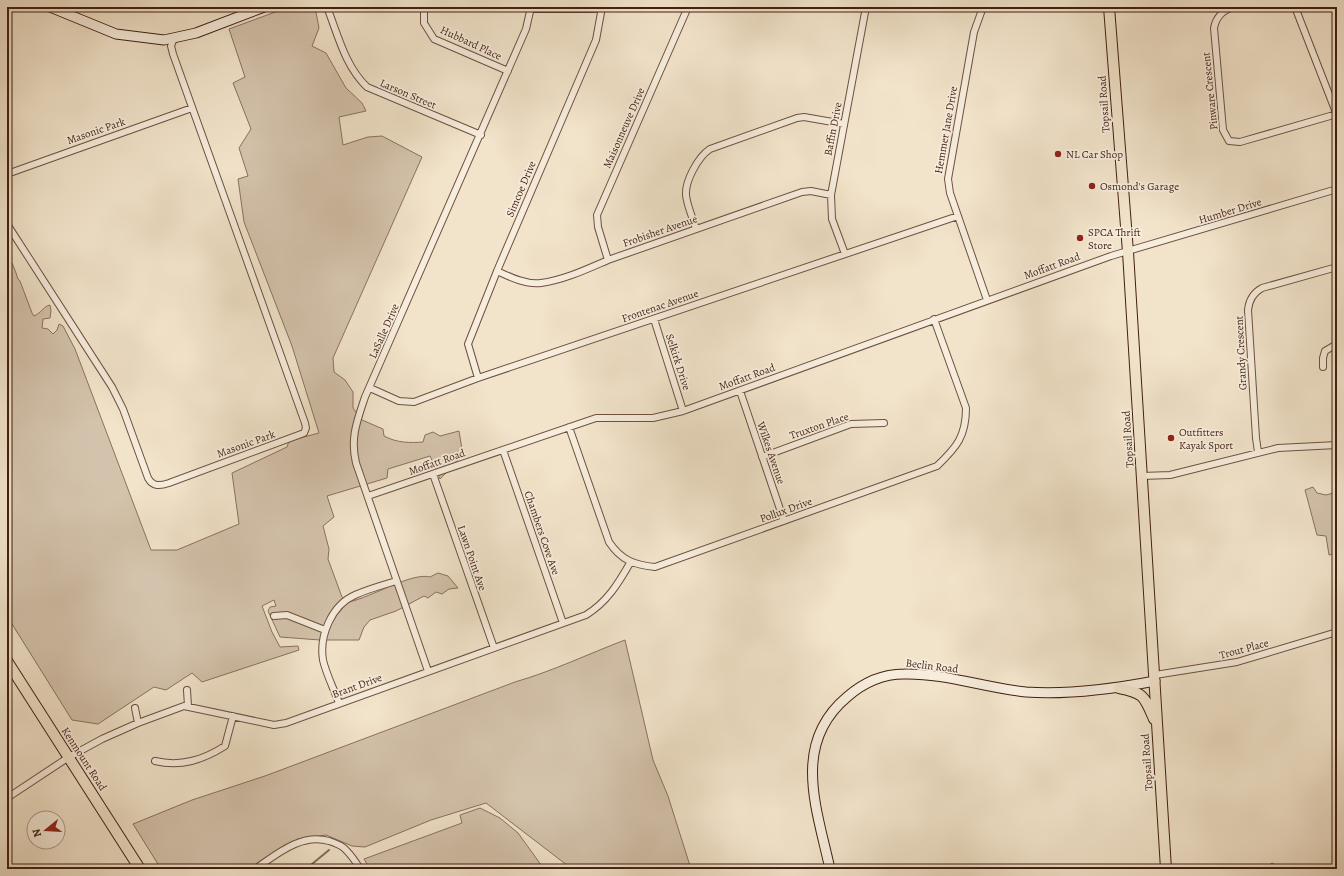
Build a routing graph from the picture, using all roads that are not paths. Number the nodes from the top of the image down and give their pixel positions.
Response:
1 (50, 7) edge
2 (264, 7) edge
3 (327, 7) edge
4 (424, 7) edge
5 (603, 7) edge
6 (688, 7) edge
7 (866, 7) edge
8 (983, 7) edge
9 (1109, 7) edge
10 (1232, 7) edge
11 (1295, 7) edge
12 (531, 8) edge
13 (174, 38) junction
14 (508, 71) junction
15 (192, 108) junction
16 (1337, 114) edge
17 (844, 124) junction
18 (481, 135) junction
19 (7, 174) edge
20 (1337, 189) edge
21 (831, 195) junction
22 (958, 216) junction
23 (7, 224) edge
24 (696, 229) junction
25 (1128, 252) junction
26 (846, 254) junction
27 (608, 260) junction
28 (1337, 267) edge
29 (497, 271) junction
30 (987, 300) junction
31 (654, 319) junction
32 (934, 319) junction
33 (1337, 344) edge
34 (1323, 367) dead end
35 (478, 378) junction
36 (370, 388) junction
37 (740, 391) junction
38 (683, 411) junction
39 (884, 423) dead end
40 (569, 428) junction
41 (1337, 446) edge
42 (503, 450) junction
43 (1258, 452) junction
44 (762, 456) junction
45 (433, 474) junction
46 (1142, 476) junction
47 (368, 496) junction
48 (784, 520) junction
49 (630, 563) junction
50 (396, 581) junction
51 (274, 616) dead end
52 (563, 623) junction
53 (325, 630) junction
54 (1337, 632) edge
55 (494, 648) junction
56 (7, 661) edge
57 (428, 671) junction
58 (1155, 678) junction
59 (1118, 688) junction
60 (187, 690) dead end
61 (339, 703) junction
62 (188, 706) junction
63 (135, 708) dead end
64 (233, 716) junction
65 (138, 722) junction
66 (1156, 726) junction
67 (69, 757) junction
68 (155, 761) dead end
69 (7, 798) edge
70 (140, 869) edge
71 (255, 869) edge
72 (360, 869) edge
73 (830, 869) edge
74 (1166, 869) edge

1 - 13 street
2 - 13 street
3 - 18 street, Larson Street
4 - 14 street, Hubbard Place
5 - 12 street
5 - 29 street, Simcoe Drive
6 - 27 street, Maisonneuve Drive
7 - 17 street, Baffin Drive
8 - 22 street, Hemmer Jane Drive
9 - 25 main road, Topsail Road
10 - 16 street, Pinware Crescent
11 - 16 street
12 - 14 street, LaSalle Drive
13 - 15 street, Masonic Park
14 - 18 street, LaSalle Drive
15 - 19 street, Masonic Park
15 - 23 street, Masonic Park
17 - 21 street, Baffin Drive
17 - 24 street
18 - 36 street, LaSalle Drive
20 - 25 street, Humber Drive
21 - 24 street, Frobisher Avenue
21 - 26 street, Baffin Drive
22 - 26 street, Frontenac Avenue
22 - 30 street, Hemmer Jane Drive
24 - 27 street, Frobisher Avenue
25 - 30 street, Moffatt Road
25 - 46 main road, Topsail Road
26 - 31 street, Frontenac Avenue
27 - 29 street, Frobisher Avenue
28 - 43 street, Grandy Crescent
29 - 35 street, Simcoe Drive
30 - 32 street, Moffatt Road
31 - 35 street, Frontenac Avenue
31 - 38 street, Selkirk Drive
32 - 37 street, Moffatt Road
32 - 48 street, Pollux Drive
33 - 34 street
35 - 36 street, Frontenac Avenue
36 - 47 street, LaSalle Drive
37 - 38 street, Moffatt Road
37 - 44 street, Wilkes Avenue
38 - 40 street, Moffatt Road
39 - 44 street, Truxton Place
40 - 42 street, Moffatt Road
40 - 49 street, Pollux Drive
41 - 43 street
42 - 45 street, Moffatt Road
42 - 52 street, Chambers Cove Ave
43 - 46 street
44 - 48 street, Wilkes Avenue
45 - 47 street, Moffatt Road
45 - 55 street, Lawn Point Ave
46 - 58 main road, Topsail Road
47 - 50 street, LaSalle Drive
48 - 49 street, Pollux Drive
49 - 52 street, Brant Drive
50 - 53 street
50 - 57 street, LaSalle Drive
51 - 53 street
52 - 55 street, Brant Drive
53 - 61 street
54 - 58 street, Trout Place
55 - 57 street, Brant Drive
56 - 67 main road, Kenmount Road
57 - 61 street, Brant Drive
58 - 59 street, Beclin Road
58 - 66 main road, Topsail Road
59 - 66 main road
59 - 73 street, Beclin Road
60 - 62 street
61 - 64 street, Brant Drive
62 - 64 street, Brant Drive
62 - 65 street
63 - 65 street
64 - 68 street
65 - 67 street
66 - 74 main road, Topsail Road
67 - 69 street
67 - 70 main road, Kenmount Road
71 - 72 street

